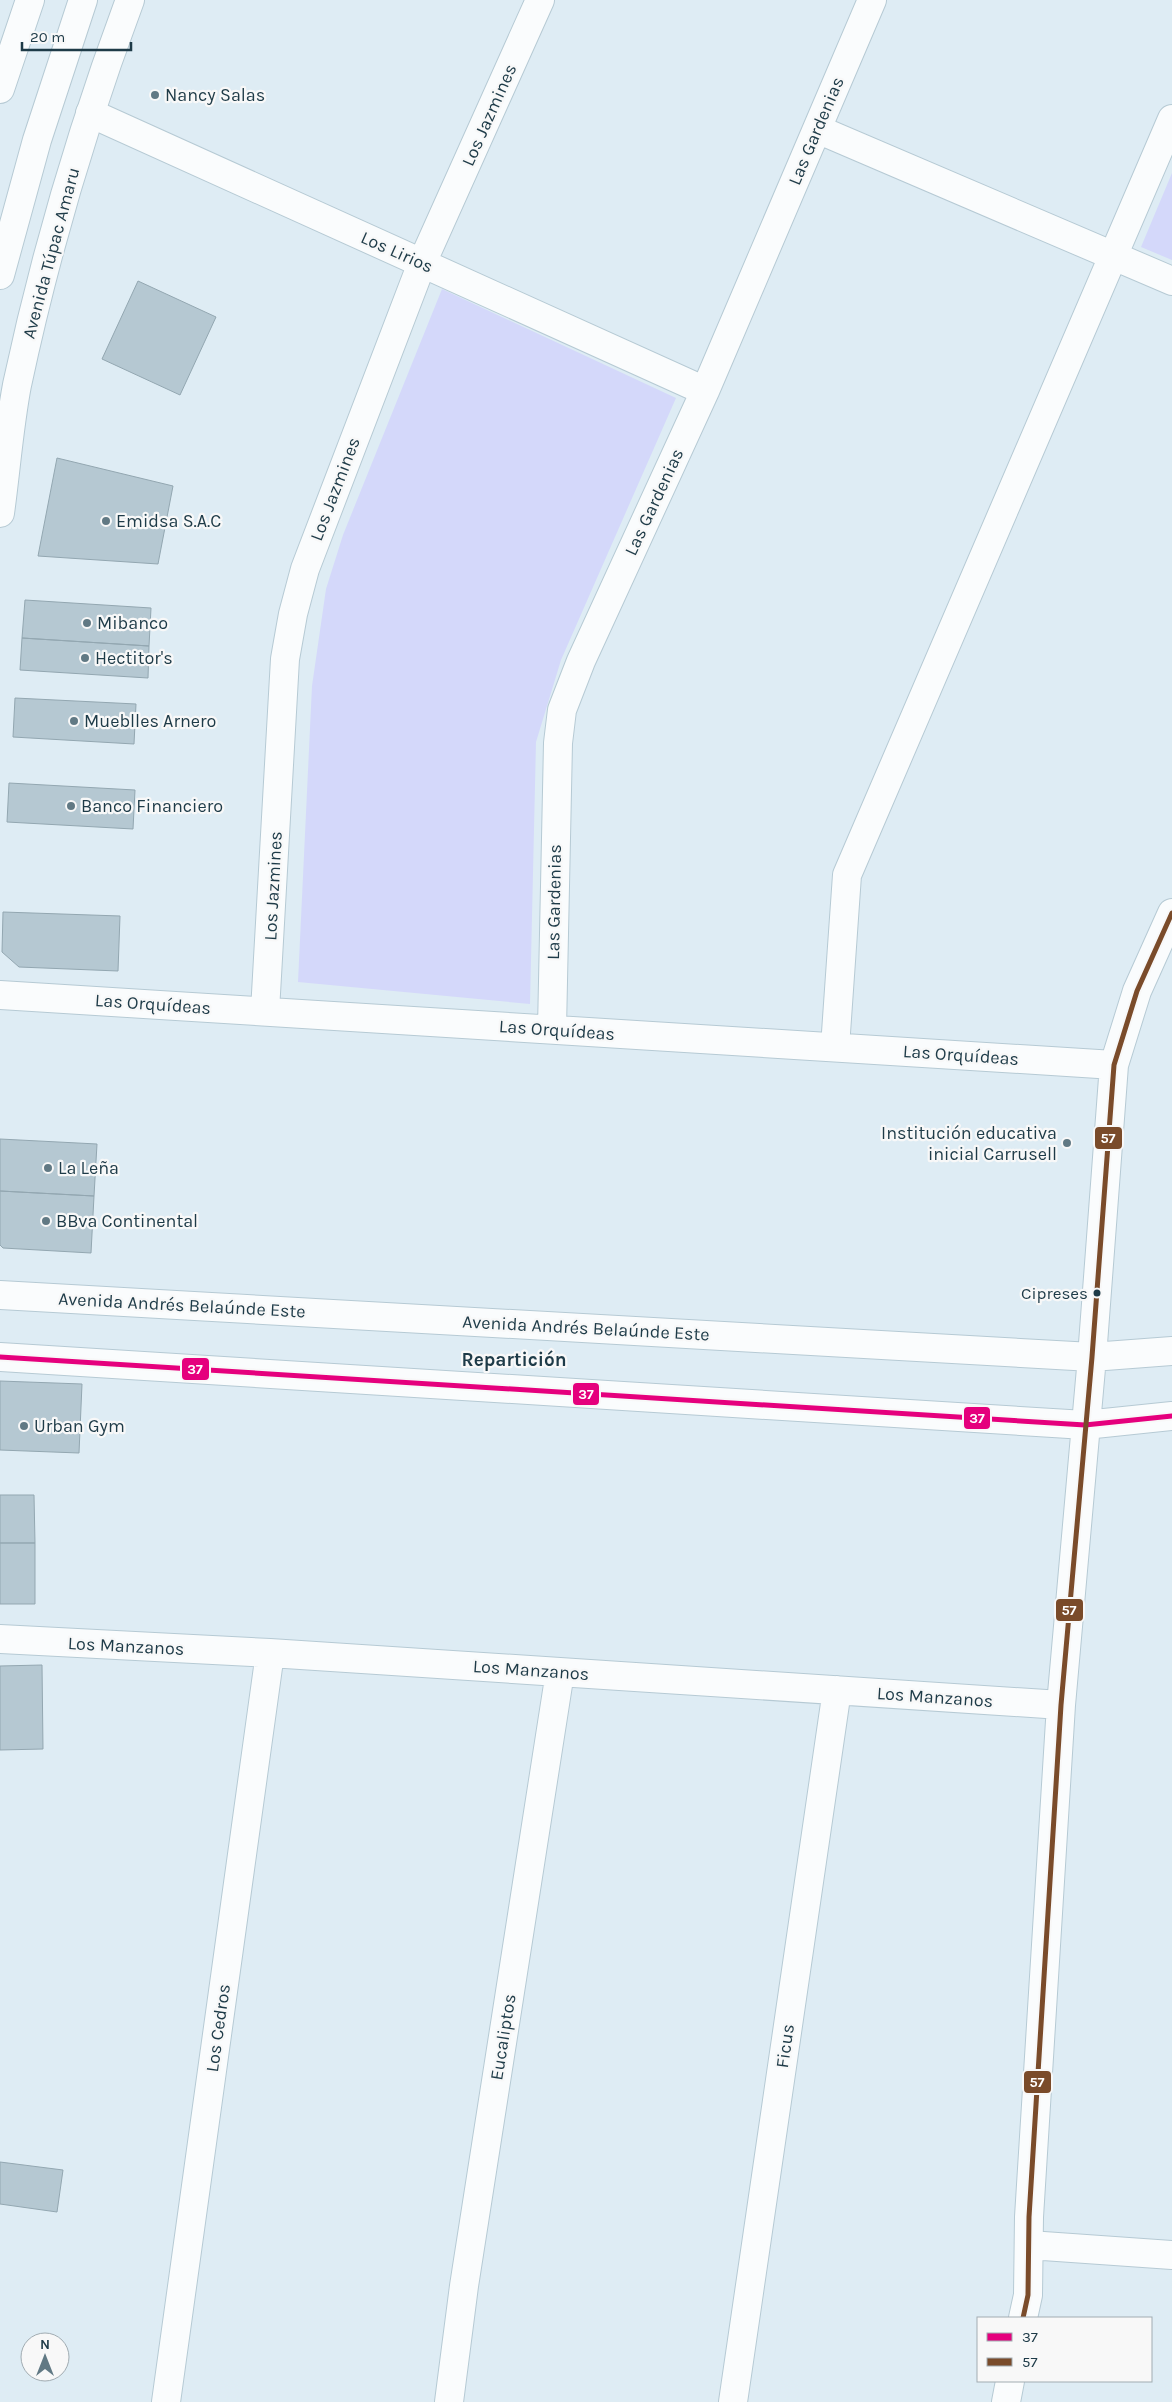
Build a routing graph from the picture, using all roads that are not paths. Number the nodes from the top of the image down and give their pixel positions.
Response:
1 (30, 0) edge
2 (83, 0) edge
3 (130, 0) edge
4 (540, 0) edge
5 (872, 0) edge
6 (0, 89) edge
7 (90, 113) junction
8 (1172, 119) edge
9 (817, 129) junction
10 (1114, 256) junction
11 (422, 263) junction
12 (0, 275) edge
13 (1172, 281) edge
14 (705, 391) junction
15 (0, 513) edge
16 (1172, 913) edge
17 (0, 995) edge
18 (265, 1011) junction
19 (552, 1030) junction
20 (835, 1047) junction
21 (1114, 1065) junction
22 (0, 1295) edge
23 (1172, 1351) edge
24 (1092, 1357) junction
25 (0, 1358) edge
26 (1172, 1416) edge
27 (1085, 1425) junction
28 (0, 1639) edge
29 (270, 1653) junction
30 (560, 1672) junction
31 (837, 1690) junction
32 (1061, 1705) junction
33 (1029, 2245) junction
34 (1172, 2255) edge
35 (1023, 2317) edge
36 (1010, 2382) edge
37 (166, 2402) edge
38 (449, 2402) edge
39 (733, 2402) edge
40 (1006, 2402) edge

1 - 6 main road
2 - 12 main road
3 - 7 main road, Avenida Túpac Amaru
4 - 11 main road, Los Jazmines
5 - 9 main road, Las Gardenias
7 - 11 main road, Los Lirios
7 - 15 main road, Avenida Túpac Amaru
8 - 10 main road
9 - 10 main road
9 - 14 main road, Las Gardenias
10 - 13 main road
10 - 20 main road
11 - 14 main road, Los Lirios
11 - 18 main road, Los Jazmines
14 - 19 main road, Las Gardenias
16 - 21 main road
17 - 18 main road, Las Orquídeas
18 - 19 main road, Las Orquídeas
19 - 20 main road, Las Orquídeas
20 - 21 main road, Las Orquídeas
21 - 24 main road
22 - 24 main road, Avenida Andrés Belaúnde Este
23 - 24 main road, Avenida Andrés Belaúnde Este
24 - 27 main road
25 - 27 main road
26 - 27 main road
27 - 32 main road
28 - 29 main road, Los Manzanos
29 - 30 main road, Los Manzanos
29 - 37 main road, Los Cedros
30 - 31 main road, Los Manzanos
30 - 38 main road, Eucaliptos
31 - 32 main road, Los Manzanos
31 - 39 main road, Ficus
32 - 33 main road
33 - 34 main road
33 - 35 main road
36 - 40 main road

